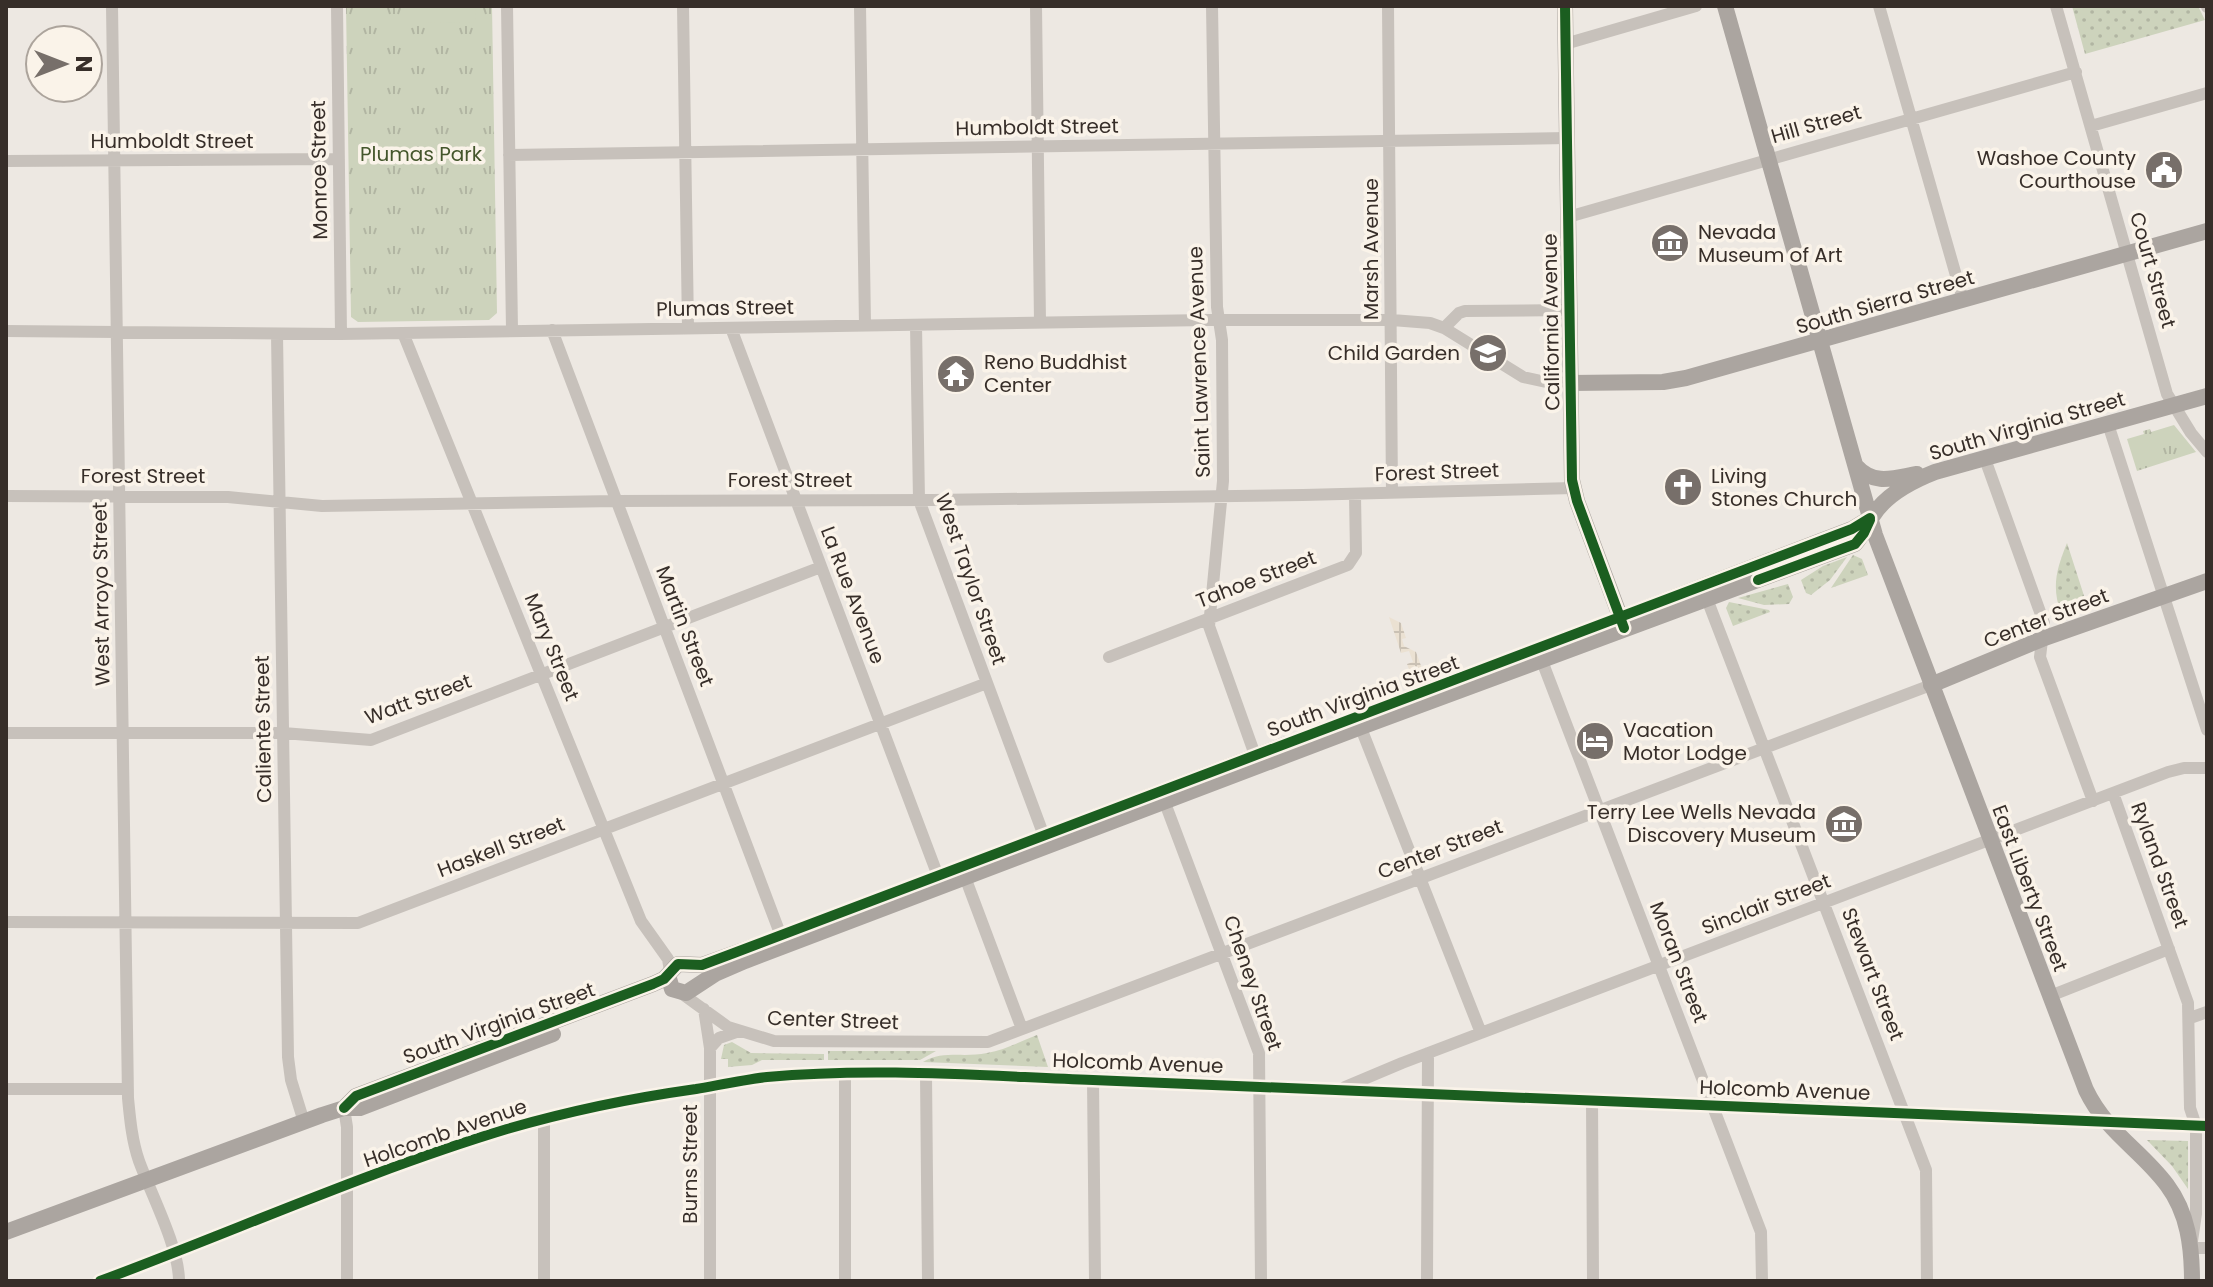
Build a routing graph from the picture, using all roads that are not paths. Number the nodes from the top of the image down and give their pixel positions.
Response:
1 (112, 6) edge
2 (337, 6) edge
3 (507, 6) edge
4 (683, 6) edge
5 (860, 6) edge
6 (1036, 6) edge
7 (1212, 6) edge
8 (1388, 6) edge
9 (1565, 6) edge
10 (1696, 6) edge
11 (1725, 6) edge
12 (1879, 6) edge
13 (2056, 6) edge
14 (1565, 44) junction
15 (2076, 72) junction
16 (2207, 93) edge
17 (1911, 118) junction
18 (2091, 126) junction
19 (1567, 138) junction
20 (1390, 141) junction
21 (1214, 144) junction
22 (1038, 147) junction
23 (862, 150) junction
24 (685, 152) junction
25 (509, 155) junction
26 (1769, 158) junction
27 (339, 159) junction
28 (6, 161) edge
29 (114, 161) junction
30 (1568, 217) junction
31 (2207, 231) edge
32 (2128, 253) junction
33 (1963, 300) junction
34 (1569, 310) junction
35 (1219, 320) junction
36 (1392, 320) junction
37 (1040, 323) junction
38 (865, 325) junction
39 (916, 325) junction
40 (688, 328) junction
41 (731, 328) junction
42 (1444, 328) junction
43 (512, 330) junction
44 (552, 330) junction
45 (6, 331) edge
46 (117, 332) junction
47 (403, 333) junction
48 (277, 334) junction
49 (341, 334) junction
50 (1820, 341) junction
51 (1570, 383) junction
52 (2207, 396) edge
53 (2174, 405) junction
54 (2108, 424) junction
55 (2207, 452) edge
56 (1985, 459) junction
57 (1856, 466) junction
58 (1935, 472) junction
59 (1574, 488) junction
60 (1392, 493) junction
61 (1355, 495) junction
62 (6, 496) edge
63 (120, 496) junction
64 (1221, 496) junction
65 (795, 499) junction
66 (919, 500) junction
67 (616, 501) junction
68 (280, 502) junction
69 (472, 503) junction
70 (1870, 518) junction
71 (1759, 565) junction
72 (821, 567) junction
73 (2207, 581) edge
74 (2163, 596) junction
75 (1707, 599) junction
76 (1209, 619) junction
77 (1622, 623) junction
78 (665, 627) junction
79 (2042, 639) junction
80 (1109, 657) dead end
81 (1542, 661) junction
82 (541, 673) junction
83 (987, 683) junction
84 (1931, 685) junction
85 (1359, 722) junction
86 (880, 723) junction
87 (2207, 730) edge
88 (6, 733) edge
89 (123, 733) junction
90 (283, 733) junction
91 (1763, 747) junction
92 (1255, 755) junction
93 (2207, 768) edge
94 (1210, 779) junction
95 (724, 783) junction
96 (2113, 793) junction
97 (2093, 801) junction
98 (1165, 803) junction
99 (1599, 810) junction
100 (604, 829) junction
101 (1990, 841) junction
102 (1040, 843) junction
103 (938, 876) junction
104 (965, 877) junction
105 (1420, 878) junction
106 (1825, 903) junction
107 (6, 922) edge
108 (126, 923) junction
109 (286, 923) junction
110 (781, 936) junction
111 (2169, 949) junction
112 (1223, 953) junction
113 (690, 964) junction
114 (1659, 966) junction
115 (669, 973) junction
116 (684, 990) junction
117 (2050, 996) junction
118 (704, 1009) junction
119 (2207, 1012) edge
120 (2190, 1018) junction
121 (1022, 1029) junction
122 (739, 1031) junction
123 (1481, 1033) junction
124 (710, 1048) junction
125 (1428, 1053) junction
126 (845, 1073) junction
127 (926, 1074) junction
128 (1093, 1080) junction
129 (710, 1086) junction
130 (1261, 1086) junction
131 (6, 1089) edge
132 (128, 1089) junction
133 (1342, 1089) junction
134 (1426, 1092) junction
135 (1592, 1100) junction
136 (1712, 1105) junction
137 (344, 1108) junction
138 (1904, 1113) junction
139 (544, 1119) junction
140 (2104, 1121) junction
141 (304, 1122) junction
142 (2201, 1126) edge
143 (146, 1180) junction
144 (347, 1186) junction
145 (6, 1232) edge
146 (2199, 1248) edge
147 (173, 1253) junction
148 (100, 1281) edge
149 (179, 1281) edge
150 (347, 1281) edge
151 (544, 1281) edge
152 (710, 1281) edge
153 (845, 1281) edge
154 (928, 1281) edge
155 (1095, 1281) edge
156 (1261, 1281) edge
157 (1427, 1281) edge
158 (1593, 1281) edge
159 (1762, 1281) edge
160 (1927, 1281) edge
161 (2192, 1281) edge

1 - 29 street, West Arroyo Street
2 - 27 street, Monroe Street
3 - 25 street
4 - 24 street
5 - 23 street
6 - 22 street
7 - 21 street, Saint Lawrence Avenue
8 - 20 street, Marsh Avenue
9 - 14 main road, California Avenue
10 - 14 street
11 - 26 main road, East Liberty Street
12 - 17 street
13 - 15 street, Court Street
14 - 19 main road, California Avenue
15 - 17 street, Hill Street
15 - 18 street, Court Street
16 - 18 street
17 - 26 street, Hill Street
17 - 33 street
18 - 32 street, Court Street
19 - 20 street, Humboldt Street
19 - 30 main road, California Avenue
20 - 21 street, Humboldt Street
20 - 36 street, Marsh Avenue
21 - 22 street, Humboldt Street
21 - 35 street, Saint Lawrence Avenue
22 - 23 street, Humboldt Street
22 - 37 street
23 - 24 street, Humboldt Street
23 - 38 street
24 - 25 street, Humboldt Street
24 - 40 street
25 - 43 street
26 - 30 street, Hill Street
26 - 50 main road, East Liberty Street
27 - 29 street, Humboldt Street
27 - 49 street, Monroe Street
28 - 29 street, Humboldt Street
29 - 46 street, West Arroyo Street
30 - 34 main road, California Avenue
31 - 32 main road, South Sierra Street
32 - 33 main road, South Sierra Street
32 - 53 street, Court Street
33 - 50 main road, South Sierra Street
34 - 42 street
34 - 51 main road, California Avenue
35 - 36 street, Plumas Street
35 - 37 street, Plumas Street
35 - 64 street, Saint Lawrence Avenue
36 - 42 street, Plumas Street
36 - 60 street, Marsh Avenue
37 - 39 street, Plumas Street
38 - 39 street, Plumas Street
38 - 41 street, Plumas Street
39 - 66 street, West Taylor Street
40 - 41 street, Plumas Street
40 - 44 street, Plumas Street
41 - 65 street, La Rue Avenue
42 - 51 street, Plumas Street
43 - 44 street, Plumas Street
43 - 47 street, Plumas Street
44 - 67 street, Martin Street
45 - 46 street, Plumas Street
46 - 48 street, Plumas Street
46 - 63 street, West Arroyo Street
47 - 49 street, Plumas Street
47 - 69 street, Mary Street
48 - 49 street, Plumas Street
48 - 68 street, Caliente Street
50 - 51 main road, South Sierra Street
50 - 57 main road, East Liberty Street
51 - 59 main road, California Avenue
52 - 53 main road, South Virginia Street
53 - 54 main road, South Virginia Street
53 - 55 street, Court Street
54 - 56 main road, South Virginia Street
54 - 74 street
56 - 58 main road, South Virginia Street
56 - 79 street
57 - 58 main road
57 - 70 main road, East Liberty Street
58 - 70 main road, South Virginia Street
59 - 60 street, Forest Street
59 - 77 main road, California Avenue
60 - 61 street, Forest Street
61 - 64 street, Forest Street
61 - 76 street, Tahoe Street
62 - 63 street, Forest Street
63 - 68 street, Forest Street
63 - 89 street, West Arroyo Street
64 - 66 street, Forest Street
64 - 76 street, Saint Lawrence Avenue
65 - 66 street, Forest Street
65 - 67 street, Forest Street
65 - 72 street, La Rue Avenue
66 - 83 street, West Taylor Street
67 - 69 street, Forest Street
67 - 78 street, Martin Street
68 - 69 street, Forest Street
68 - 90 street, Caliente Street
69 - 82 street, Mary Street
70 - 71 main road, South Virginia Street
70 - 75 main road, South Virginia Street
70 - 84 main road, East Liberty Street
71 - 75 main road
71 - 77 main road, South Virginia Street
72 - 78 street, Watt Street
72 - 86 street, La Rue Avenue
73 - 74 main road, Center Street
74 - 79 main road, Center Street
74 - 87 street
75 - 77 main road, South Virginia Street
75 - 91 street, Stewart Street
76 - 80 street, Tahoe Street
76 - 92 street, Saint Lawrence Avenue
77 - 81 main road, South Virginia Street
77 - 85 main road, South Virginia Street
78 - 82 street, Watt Street
78 - 95 street, Martin Street
79 - 84 main road, Center Street
79 - 97 street
81 - 85 main road, South Virginia Street
81 - 99 street, Moran Street
82 - 90 street, Watt Street
82 - 100 street, Mary Street
83 - 86 street, Haskell Street
83 - 102 street, West Taylor Street
84 - 91 street, Center Street
84 - 101 main road, East Liberty Street
85 - 92 main road, South Virginia Street
85 - 94 main road, South Virginia Street
85 - 105 street
86 - 95 street, Haskell Street
86 - 103 street, La Rue Avenue
88 - 89 street, Watt Street
89 - 90 street, Watt Street
89 - 108 street, West Arroyo Street
90 - 109 street, Caliente Street
91 - 99 street, Center Street
91 - 106 street, Stewart Street
92 - 94 main road, South Virginia Street
93 - 96 street, Sinclair Street
94 - 98 main road, South Virginia Street
94 - 102 main road, South Virginia Street
95 - 100 street, Haskell Street
95 - 110 street, Martin Street
96 - 97 street, Sinclair Street
96 - 111 street, Ryland Street
97 - 101 street, Sinclair Street
98 - 102 main road, South Virginia Street
98 - 112 street, Cheney Street
99 - 105 street, Center Street
99 - 114 street, Moran Street
100 - 109 street, Haskell Street
100 - 115 street, Mary Street
101 - 106 street, Sinclair Street
101 - 117 main road, East Liberty Street
102 - 103 main road, South Virginia Street
102 - 104 main road, South Virginia Street
103 - 110 main road, South Virginia Street
104 - 116 main road, South Virginia Street
104 - 121 street
105 - 112 street, Center Street
105 - 123 street
106 - 114 street, Sinclair Street
106 - 138 street, Stewart Street
107 - 108 street, Haskell Street
108 - 109 street, Haskell Street
108 - 132 street, West Arroyo Street
109 - 141 street, Caliente Street
110 - 113 main road, South Virginia Street
111 - 117 street
111 - 120 street, Ryland Street
112 - 121 street, Center Street
112 - 130 street, Cheney Street
113 - 115 main road
113 - 116 main road
114 - 123 street, Sinclair Street
114 - 136 street, Moran Street
115 - 116 main road
115 - 137 main road, South Virginia Street
116 - 118 street, Center Street
116 - 137 main road, South Virginia Street
117 - 140 main road, East Liberty Street
118 - 122 street, Center Street
118 - 124 street, Burns Street
119 - 120 street
120 - 142 street, Ryland Street
121 - 122 street, Center Street
122 - 124 street
123 - 125 street, Sinclair Street
124 - 129 street, Burns Street
125 - 133 street, Sinclair Street
125 - 134 street
126 - 127 street, Holcomb Avenue
126 - 129 street, Holcomb Avenue
126 - 153 street
127 - 128 street, Holcomb Avenue
127 - 154 street
128 - 130 street, Holcomb Avenue
128 - 155 street
129 - 139 street, Holcomb Avenue
129 - 152 street, Burns Street
130 - 133 street, Holcomb Avenue
130 - 156 street, Cheney Street
131 - 132 street
132 - 143 street, West Arroyo Street
133 - 134 street, Holcomb Avenue
134 - 135 street, Holcomb Avenue
134 - 157 street
135 - 136 street, Holcomb Avenue
135 - 158 street
136 - 138 street, Holcomb Avenue
136 - 159 street, Moran Street
137 - 141 main road, South Virginia Street
137 - 144 street
138 - 140 street, Holcomb Avenue
138 - 160 street, Stewart Street
139 - 144 street, Holcomb Avenue
139 - 151 street
140 - 142 street, Holcomb Avenue
140 - 146 main road, East Liberty Street
141 - 143 main road, South Virginia Street
142 - 146 street, Ryland Street
143 - 145 main road, South Virginia Street
143 - 147 street, West Arroyo Street
144 - 147 street, Holcomb Avenue
144 - 150 street
146 - 161 main road, Ryland Street
147 - 148 street, Holcomb Avenue
147 - 149 street, West Arroyo Street

